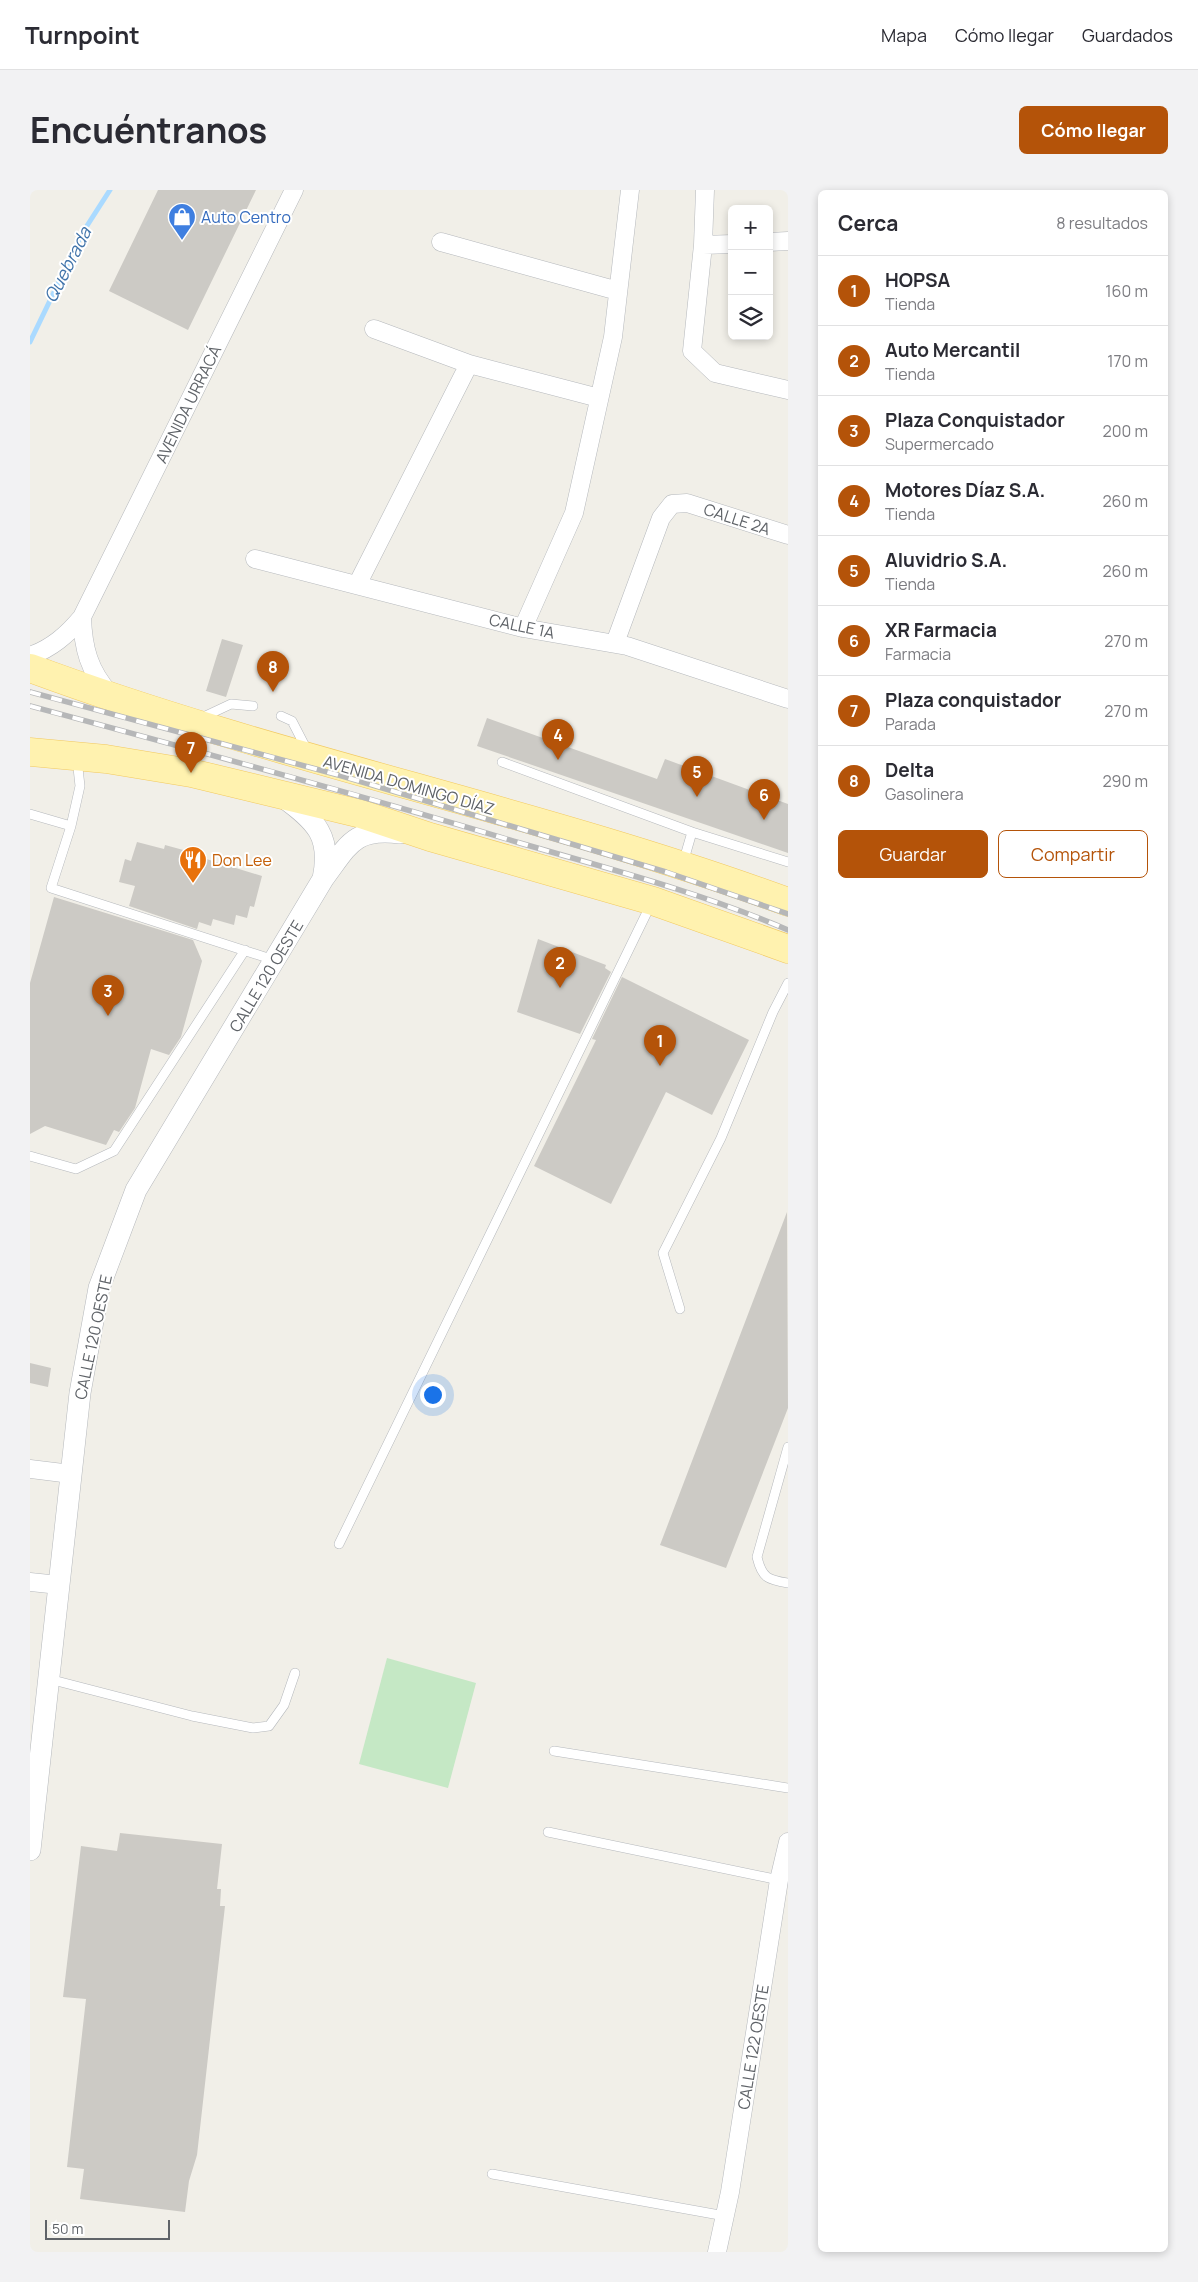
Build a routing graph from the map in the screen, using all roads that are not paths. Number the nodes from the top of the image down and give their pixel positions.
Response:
1 (294, 190) edge
2 (630, 190) edge
3 (704, 190) edge
4 (788, 241) edge
5 (441, 242) dead end
6 (773, 242) edge
7 (728, 244) edge
8 (703, 245) junction
9 (618, 291) junction
10 (374, 329) dead end
11 (469, 364) junction
12 (788, 390) edge
13 (599, 398) junction
14 (788, 535) edge
15 (255, 559) dead end
16 (357, 586) junction
17 (82, 617) junction
18 (523, 628) junction
19 (615, 643) junction
20 (30, 656) edge
21 (30, 668) edge
22 (114, 699) junction
23 (788, 699) edge
24 (253, 706) dead end
25 (281, 716) dead end
26 (192, 722) junction
27 (30, 752) edge
28 (77, 756) junction
29 (311, 757) junction
30 (502, 762) dead end
31 (278, 792) junction
32 (30, 814) edge
33 (71, 826) junction
34 (692, 832) junction
35 (430, 838) junction
36 (788, 862) edge
37 (682, 866) junction
38 (323, 879) junction
39 (755, 890) junction
40 (788, 891) edge
41 (653, 901) junction
42 (788, 902) edge
43 (788, 949) edge
44 (245, 950) junction
45 (276, 960) junction
46 (788, 983) edge
47 (30, 1156) edge
48 (680, 1309) dead end
49 (788, 1447) edge
50 (30, 1469) edge
51 (71, 1474) junction
52 (340, 1544) dead end
53 (30, 1582) edge
54 (788, 1583) edge
55 (59, 1585) junction
56 (295, 1673) dead end
57 (49, 1679) junction
58 (37, 1725) edge
59 (554, 1751) dead end
60 (788, 1788) edge
61 (548, 1832) dead end
62 (788, 1842) edge
63 (30, 1850) edge
64 (779, 1880) junction
65 (492, 2174) dead end
66 (725, 2216) junction
67 (717, 2252) edge

1 - 17 street, AVENIDA URRACÁ
2 - 9 street
3 - 8 street
4 - 6 street
5 - 9 street
7 - 8 street
8 - 12 street
9 - 13 street
10 - 11 street
11 - 13 street
11 - 16 street
13 - 18 street
14 - 19 street, CALLE 2A
15 - 16 street, CALLE 1A
16 - 18 street, CALLE 1A
17 - 20 street, AVENIDA URRACÁ
17 - 22 street, AVENIDA URRACÁ
18 - 19 street, CALLE 1A
19 - 23 street, CALLE 1A
21 - 22 main road, AVENIDA DOMINGO DÍAZ
22 - 26 main road, AVENIDA DOMINGO DÍAZ
24 - 26 lane
25 - 29 lane
26 - 29 main road, AVENIDA DOMINGO DÍAZ
27 - 28 main road
28 - 31 main road
28 - 33 lane
29 - 37 main road, AVENIDA DOMINGO DÍAZ
30 - 34 lane
31 - 35 main road
31 - 38 street, CALLE 120 OESTE
32 - 33 lane
33 - 44 lane
34 - 36 lane
34 - 37 lane
35 - 38 street, CALLE 120 OESTE
35 - 41 main road
37 - 39 main road, AVENIDA DOMINGO DÍAZ
38 - 45 street, CALLE 120 OESTE
39 - 40 street
39 - 42 main road, AVENIDA DOMINGO DÍAZ
41 - 43 main road
41 - 52 lane
44 - 45 lane
44 - 47 lane
45 - 51 street, CALLE 120 OESTE
46 - 48 lane
49 - 54 lane
50 - 51 street
51 - 55 street, CALLE 120 OESTE
53 - 55 street
55 - 57 street, CALLE 120 OESTE
56 - 57 lane
57 - 58 street, CALLE 120 OESTE
58 - 63 street, CALLE 120 OESTE
59 - 60 lane
61 - 64 lane
62 - 64 street, CALLE 122 OESTE
64 - 66 street, CALLE 122 OESTE
65 - 66 lane
66 - 67 street, CALLE 122 OESTE

